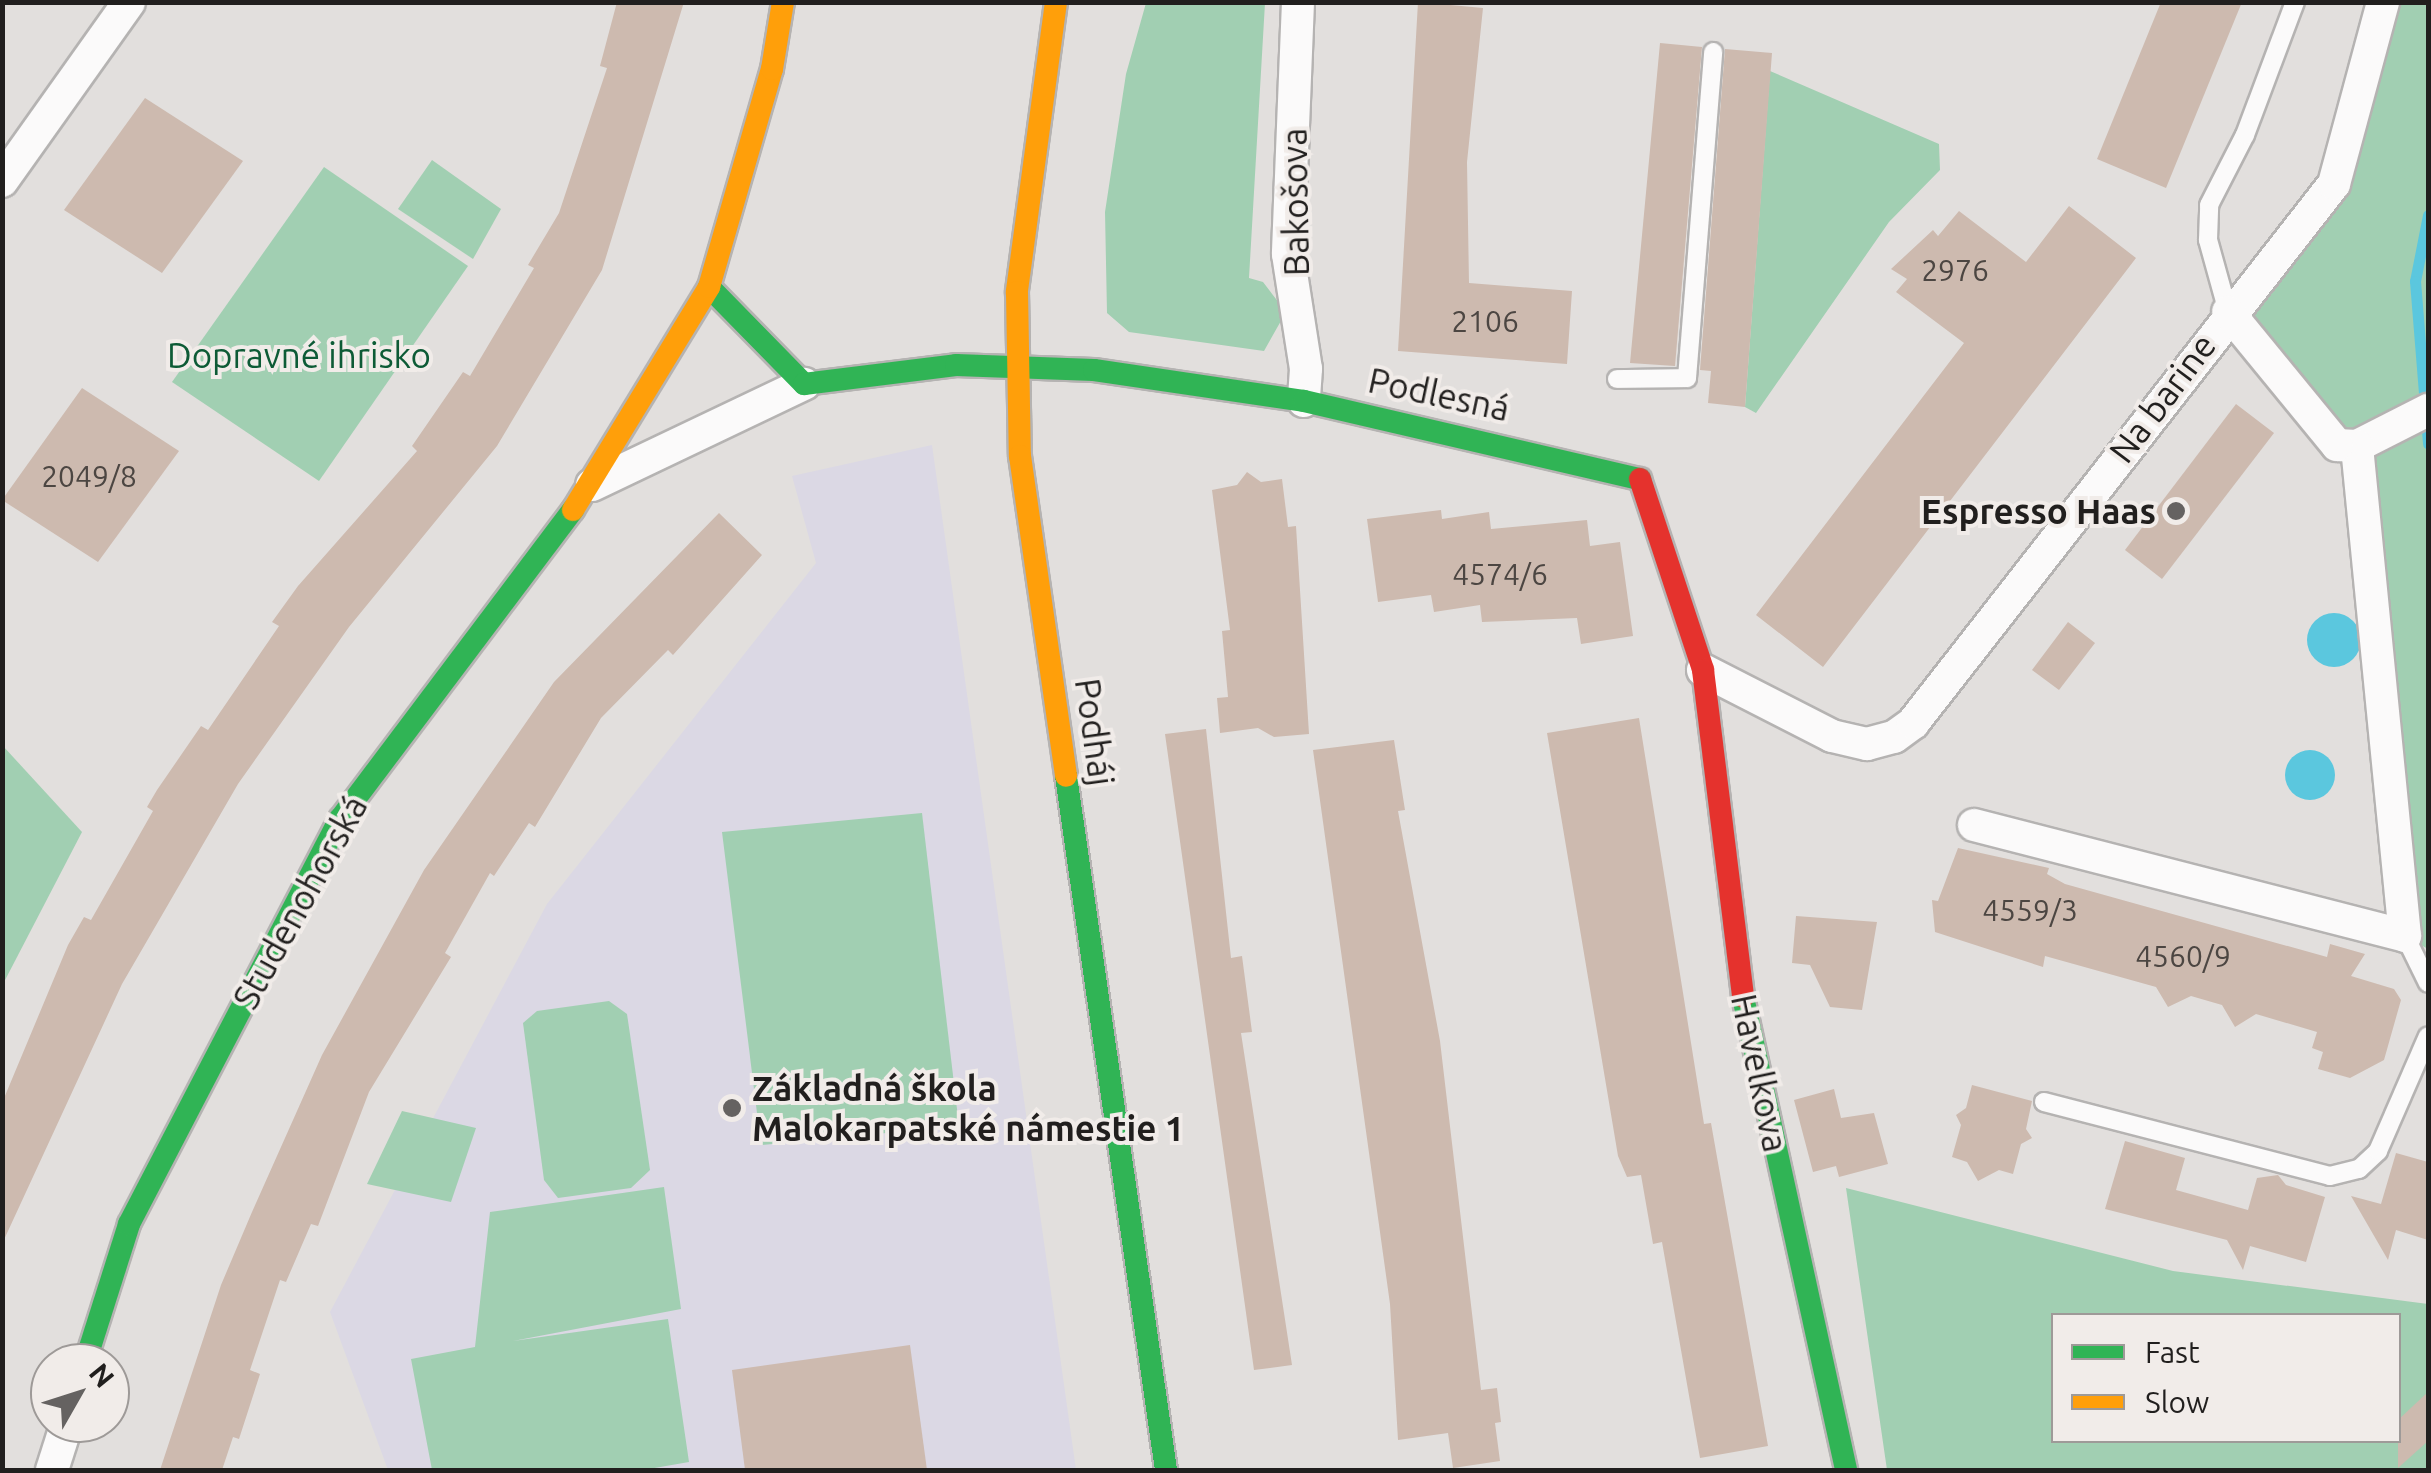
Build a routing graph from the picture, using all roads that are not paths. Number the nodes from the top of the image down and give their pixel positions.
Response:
1 (129, 2) edge
2 (783, 2) edge
3 (1056, 2) edge
4 (1298, 2) edge
5 (2295, 2) edge
6 (2383, 2) edge
7 (1713, 52) dead end
8 (2, 181) edge
9 (709, 287) junction
10 (2228, 312) junction
11 (1016, 366) junction
12 (1617, 379) dead end
13 (804, 384) junction
14 (1304, 400) junction
15 (2428, 410) edge
16 (2358, 446) junction
17 (592, 485) junction
18 (1703, 670) junction
19 (1974, 825) dead end
20 (2417, 942) edge
21 (2428, 982) edge
22 (2428, 1036) edge
23 (2044, 1102) dead end
24 (92, 1343) edge
25 (61, 1443) edge
26 (1847, 1467) edge
27 (52, 1470) edge
28 (1166, 1470) edge

1 - 8 street
2 - 9 street, Studenohorská
3 - 11 street, Podháj
4 - 14 street, Bakošova
5 - 10 lane
6 - 10 street, Na barine
7 - 12 lane
9 - 13 street
9 - 17 street, Studenohorská
10 - 16 street
10 - 18 street, Na barine
11 - 13 street, Studenohorská
11 - 14 street, Podlesná
11 - 28 street, Podháj
13 - 17 street, Studenohorská
14 - 18 street, Podlesná
15 - 16 street
16 - 20 street
17 - 24 street, Studenohorská
18 - 26 street, Havelkova
19 - 20 street
20 - 21 lane
22 - 23 lane
25 - 27 street

